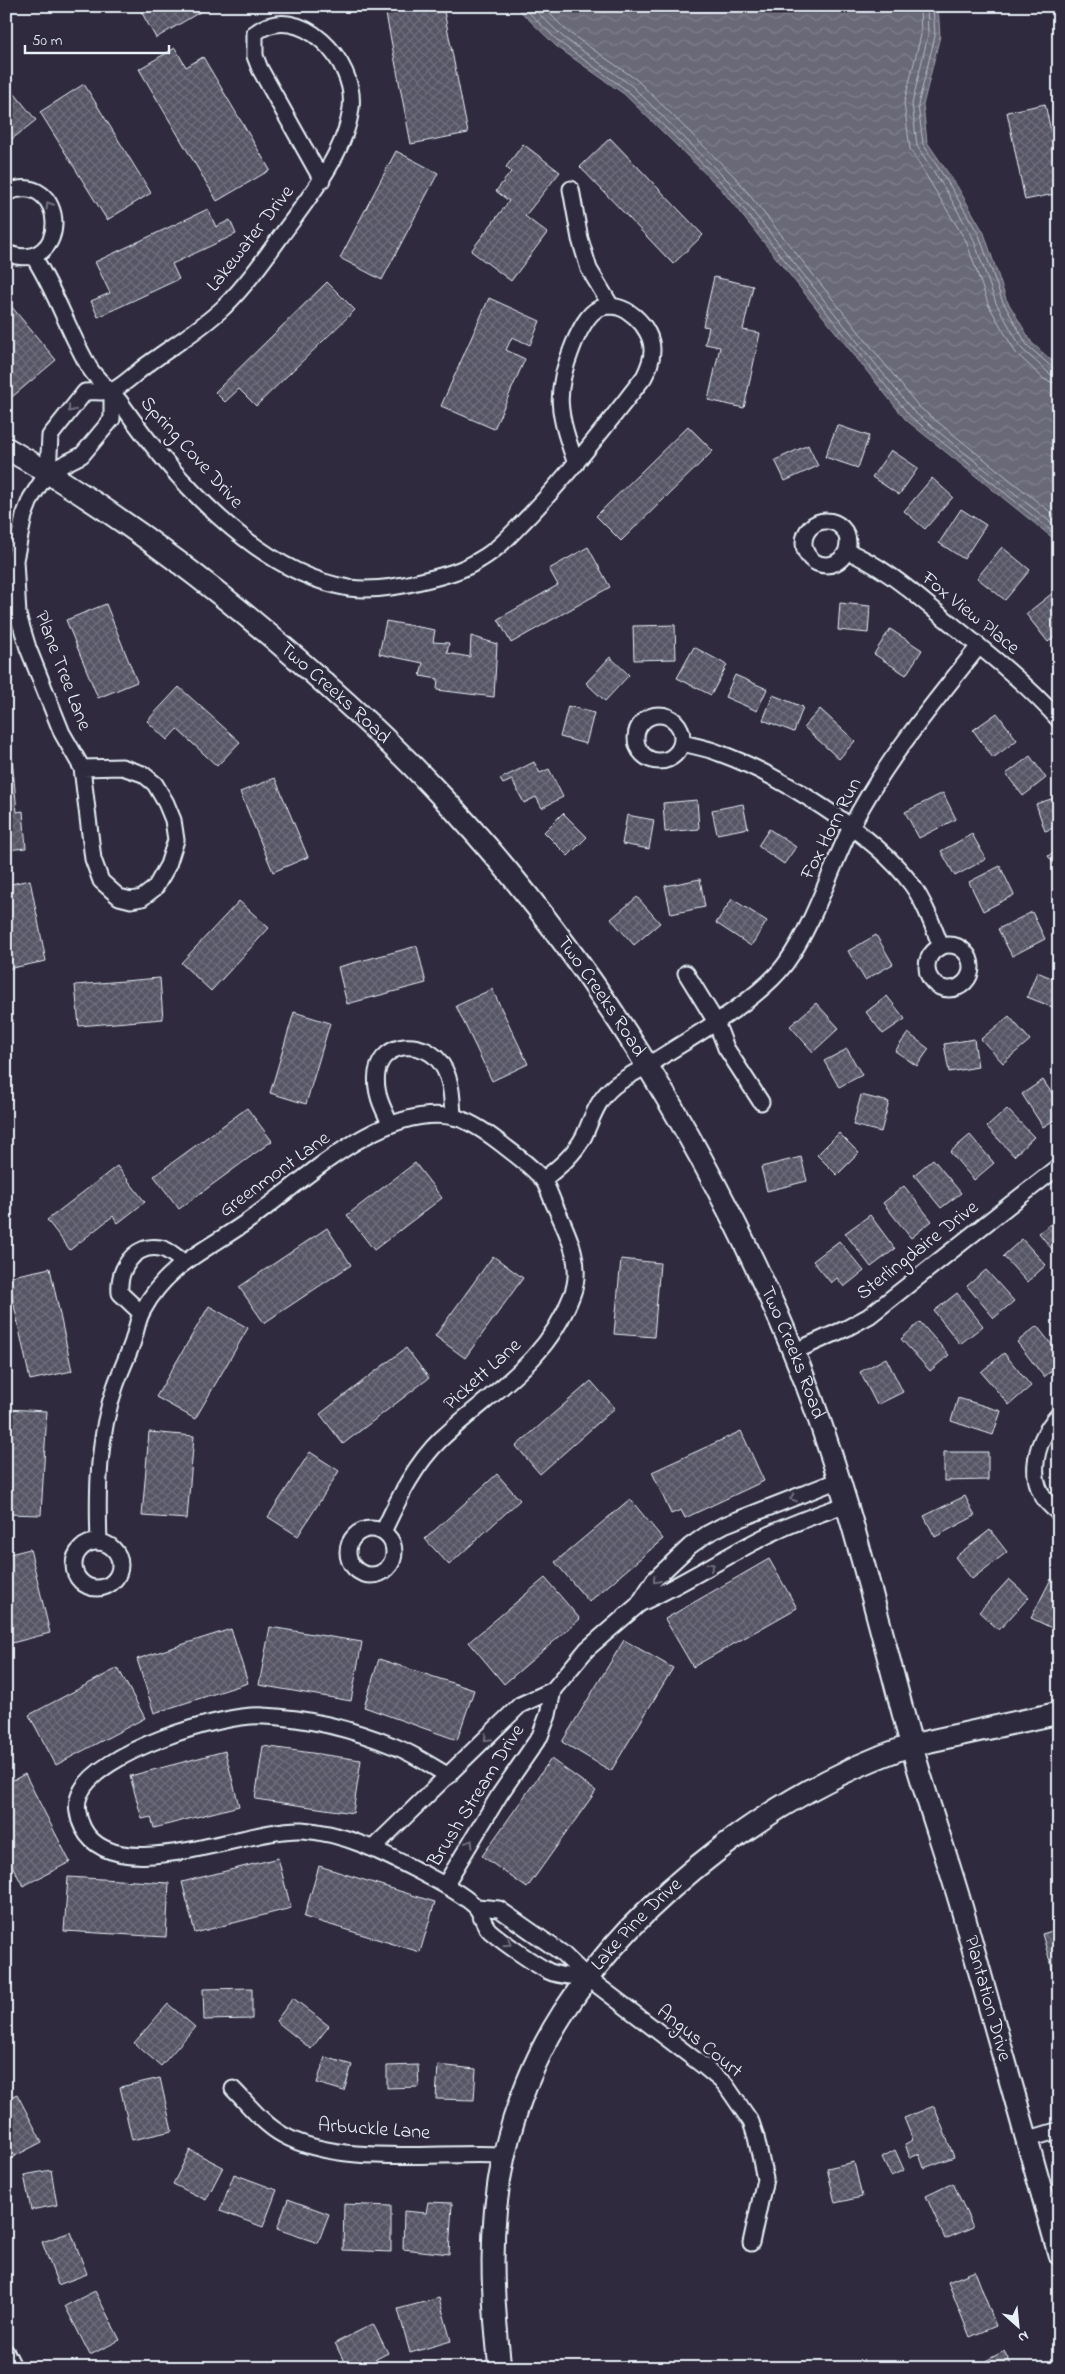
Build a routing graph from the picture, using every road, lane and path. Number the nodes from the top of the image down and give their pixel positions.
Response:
1 (322, 180) junction
2 (571, 189) dead end
3 (6, 193) edge
4 (6, 253) edge
5 (33, 256) junction
6 (611, 306) junction
7 (112, 391) junction
8 (6, 448) edge
9 (576, 464) junction
10 (48, 472) junction
11 (847, 551) dead end
12 (979, 646) junction
13 (1059, 720) edge
14 (682, 743) dead end
15 (82, 768) junction
16 (852, 826) junction
17 (941, 947) dead end
18 (686, 973) dead end
19 (716, 1022) junction
20 (647, 1065) junction
21 (761, 1102) dead end
22 (453, 1117) junction
23 (390, 1123) junction
24 (1059, 1166) edge
25 (543, 1180) junction
26 (184, 1262) junction
27 (141, 1313) junction
28 (793, 1352) junction
29 (1059, 1414) edge
30 (839, 1480) junction
31 (847, 1504) junction
32 (1059, 1513) edge
33 (383, 1532) dead end
34 (99, 1542) dead end
35 (638, 1605) junction
36 (553, 1690) junction
37 (1059, 1713) edge
38 (912, 1745) junction
39 (448, 1776) junction
40 (374, 1847) junction
41 (445, 1885) junction
42 (477, 1907) junction
43 (588, 1978) junction
44 (233, 2089) dead end
45 (1059, 2130) edge
46 (1026, 2140) junction
47 (504, 2155) junction
48 (751, 2242) dead end
49 (1059, 2254) edge
50 (6, 2352) edge
51 (14, 2368) edge
52 (500, 2368) edge

1 - 1 street, Lakewater Drive
1 - 7 street, Lakewater Drive
2 - 6 street
5 -> 3 street
4 - 5 street
5 - 7 street, Spring Cove Drive
6 - 9 street
6 - 9 street, Spring Cove Drive
7 - 9 street, Spring Cove Drive
7 - 10 street
7 -> 10 street
8 - 10 street, Two Creeks Road
10 - 15 street, Plane Tree Lane
10 - 20 street, Two Creeks Road
11 - 12 street, Fox View Place
12 - 13 street, Fox View Place
12 - 16 street, Fox Horn Run
14 - 16 street
15 - 15 street, Plane Tree Lane
16 - 17 street
16 - 19 street, Fox Horn Run
18 - 19 street
19 - 20 street, Fox Horn Run
19 - 21 street
20 - 25 street
20 - 28 street, Two Creeks Road
22 - 23 street, Greenmont Lane
22 - 23 street
22 - 25 street, Greenmont Lane
23 - 26 street, Greenmont Lane
24 - 28 street, Sterlingdaire Drive
25 - 33 street, Pickett Lane
26 - 27 street, Greenmont Lane
26 - 27 street
27 - 34 street, Greenmont Lane
28 - 30 street, Two Creeks Road
29 - 32 street
30 - 31 street, Two Creeks Road
30 -> 35 street, Brush Stream Drive
35 -> 31 street, Brush Stream Drive
31 - 38 street, Two Creeks Road
35 - 36 street, Brush Stream Drive
36 -> 39 street, Brush Stream Drive
41 -> 36 street, Brush Stream Drive
37 - 38 street, Lake Pine Drive
38 - 43 street, Lake Pine Drive
38 - 46 street, Plantation Drive
39 - 40 street, Brush Stream Drive
39 - 40 street
40 - 41 street
41 - 42 street, Brush Stream Drive
42 - 43 street, Brush Stream Drive
42 -> 43 street, Brush Stream Drive
43 - 47 street, Lake Pine Drive
43 - 48 street, Angus Court
44 - 47 street, Arbuckle Lane
45 - 46 street
46 - 49 street, Plantation Drive
47 - 52 street, Lake Pine Drive
50 - 51 street

